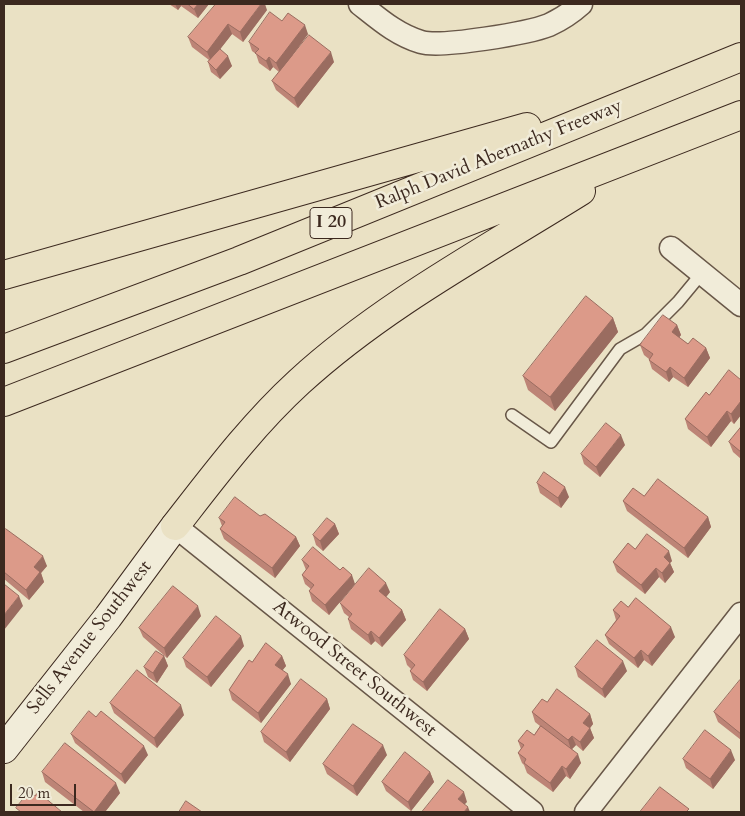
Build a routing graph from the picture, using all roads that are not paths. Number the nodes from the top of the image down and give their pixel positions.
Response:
1 (360, 4) edge
2 (581, 4) edge
3 (741, 57) edge
4 (656, 90) junction
5 (741, 115) edge
6 (641, 154) junction
7 (671, 248) dead end
8 (702, 273) junction
9 (4, 275) edge
10 (741, 305) edge
11 (4, 349) edge
12 (4, 402) edge
13 (512, 415) dead end
14 (175, 526) junction
15 (741, 614) edge
16 (4, 749) edge
17 (532, 812) edge
18 (586, 812) edge

1 - 2 street
3 - 4 highway, Ralph David Abernathy Freeway / I 20
4 - 9 highway
4 - 11 highway, Ralph David Abernathy Freeway / I 20
5 - 6 highway, I 20
6 - 12 highway, I 20
6 - 14 highway
7 - 8 street
8 - 10 street
8 - 13 lane
14 - 16 street, Sells Avenue Southwest
14 - 17 street, Atwood Street Southwest
15 - 18 street

